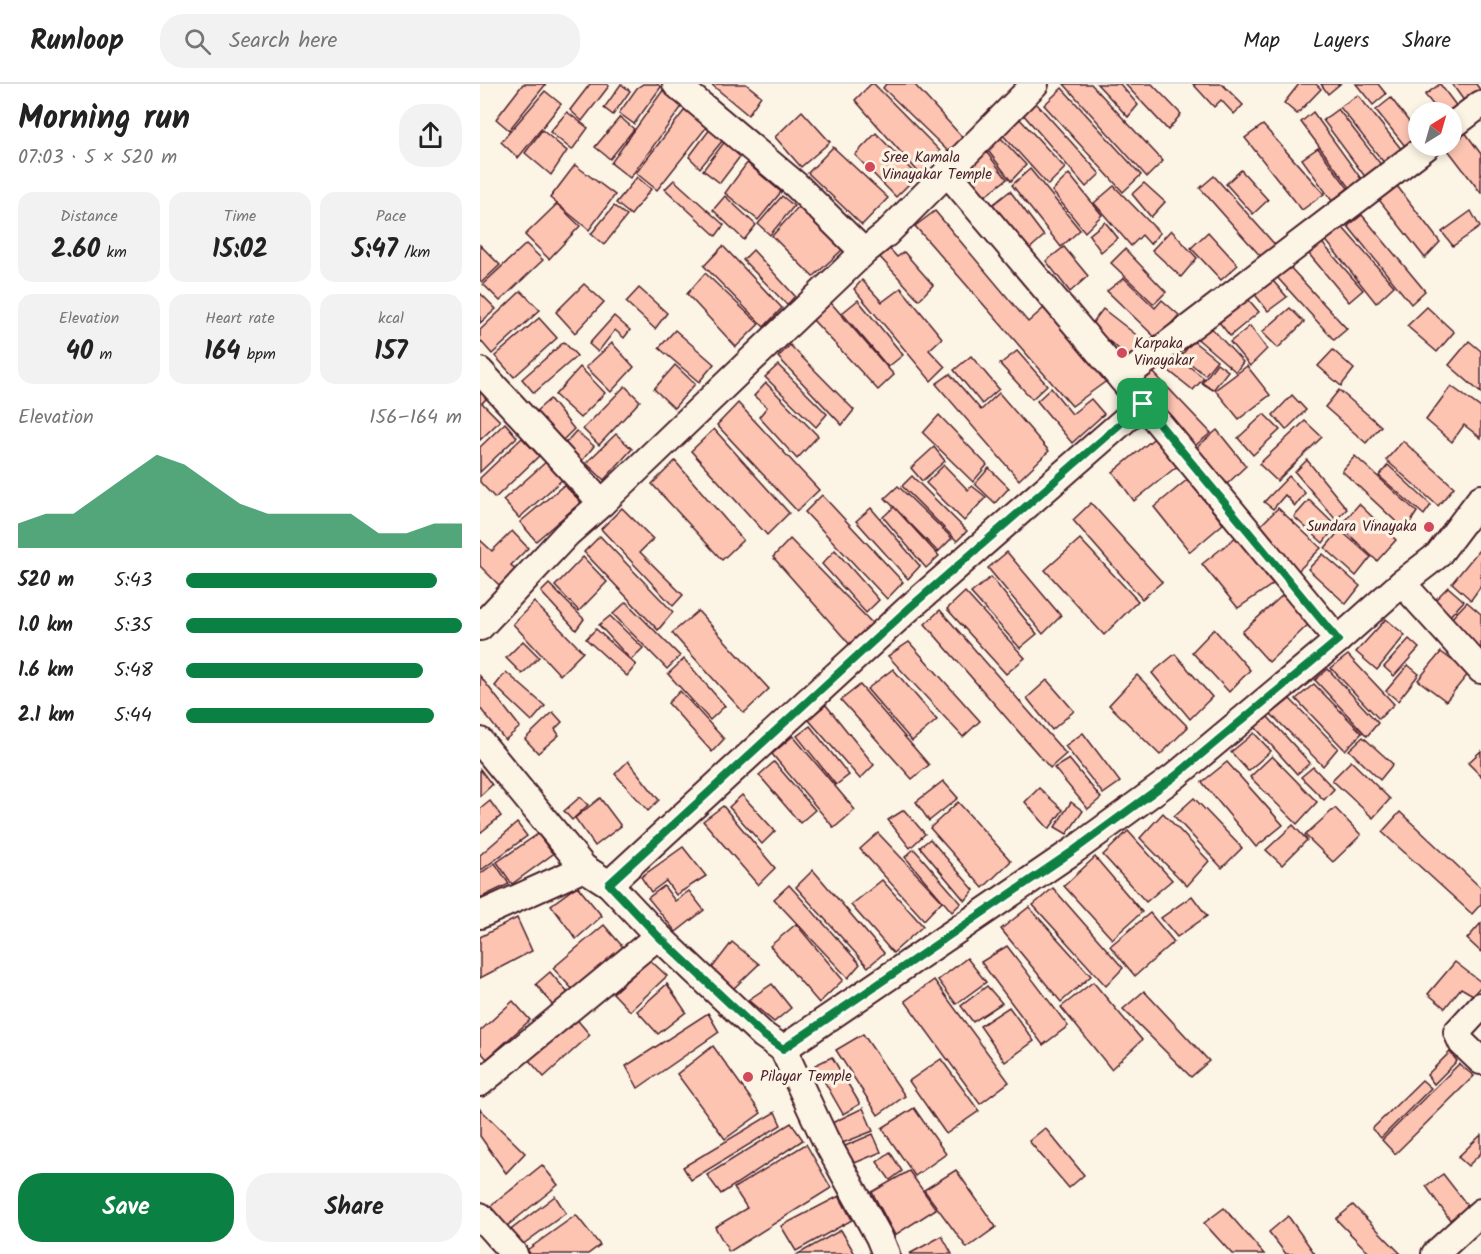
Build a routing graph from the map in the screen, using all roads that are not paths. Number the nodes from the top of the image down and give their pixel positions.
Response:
1 (676, 84) edge
2 (1035, 84) edge
3 (1481, 104) edge
4 (1462, 118) edge
5 (1414, 156) edge
6 (946, 172) junction
7 (864, 252) junction
8 (480, 371) edge
9 (1122, 379) junction
10 (1143, 404) junction
11 (1481, 498) edge
12 (602, 503) junction
13 (1402, 583) junction
14 (480, 627) edge
15 (1338, 640) junction
16 (1481, 670) edge
17 (480, 741) edge
18 (584, 868) junction
19 (609, 884) junction
20 (480, 915) edge
21 (658, 936) junction
22 (1481, 1006) edge
23 (783, 1049) junction
24 (1481, 1061) edge
25 (480, 1083) edge
26 (1481, 1212) edge
27 (480, 1216) edge
28 (514, 1254) edge
29 (886, 1254) edge
30 (1435, 1254) edge

1 - 7 street
2 - 6 street
3 - 4 street
5 - 9 street
6 - 7 street
6 - 9 street
7 - 12 street
8 - 12 street
9 - 10 street
10 - 15 street
10 - 19 street
11 - 13 street
12 - 14 street
13 - 15 street
13 - 16 street
15 - 23 street
17 - 18 street
18 - 19 street
18 - 20 street
19 - 21 street
21 - 23 street
21 - 25 street
22 - 24 street
23 - 29 street
26 - 30 street
27 - 28 street

